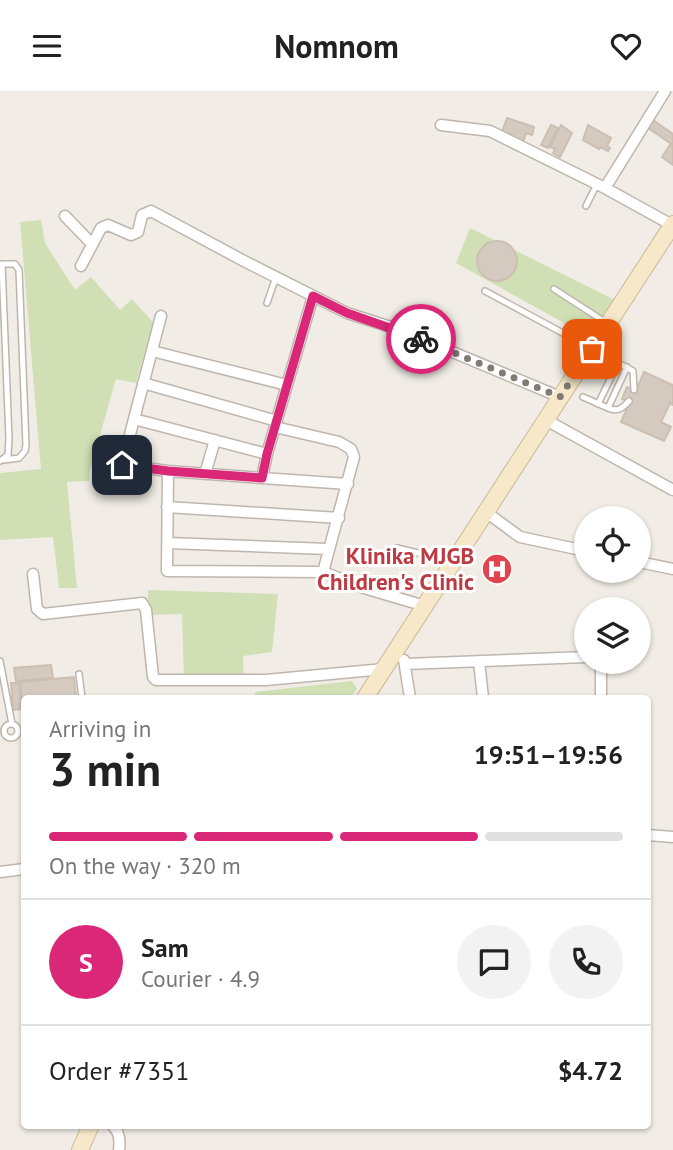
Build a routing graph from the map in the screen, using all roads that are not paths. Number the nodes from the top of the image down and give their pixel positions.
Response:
1 (665, 91) edge
2 (441, 125) dead end
3 (601, 186) junction
4 (586, 206) dead end
5 (65, 216) dead end
6 (672, 224) edge
7 (91, 243) junction
8 (81, 266) dead end
9 (276, 278) junction
10 (554, 289) dead end
11 (1, 290) edge
12 (485, 291) dead end
13 (313, 296) junction
14 (267, 303) dead end
15 (161, 316) dead end
16 (608, 324) junction
17 (592, 349) junction
18 (152, 351) junction
19 (618, 363) junction
20 (627, 367) junction
21 (143, 383) junction
22 (287, 385) junction
23 (634, 390) dead end
24 (560, 397) junction
25 (583, 397) dead end
26 (629, 401) dead end
27 (598, 404) junction
28 (608, 408) junction
29 (134, 419) junction
30 (546, 420) junction
31 (276, 424) junction
32 (215, 440) junction
33 (267, 454) junction
34 (2, 461) edge
35 (168, 471) junction
36 (205, 474) junction
37 (262, 478) junction
38 (348, 484) junction
39 (673, 490) edge
40 (167, 507) junction
41 (486, 512) junction
42 (338, 518) junction
43 (168, 543) junction
44 (397, 548) dead end
45 (574, 548) edge
46 (328, 549) junction
47 (454, 562) junction
48 (651, 564) edge
49 (673, 569) edge
50 (323, 572) junction
51 (33, 574) dead end
52 (425, 606) junction
53 (402, 656) junction
54 (574, 657) edge
55 (0, 661) edge
56 (479, 661) junction
57 (384, 669) junction
58 (79, 674) dead end
59 (601, 674) edge
60 (82, 695) edge
61 (367, 695) edge
62 (409, 695) edge
63 (483, 695) edge
64 (601, 695) edge
65 (18, 727) edge
66 (651, 835) edge
67 (673, 837) edge
68 (21, 869) edge
69 (0, 872) edge
70 (89, 1129) edge
71 (116, 1129) edge
72 (80, 1150) edge
73 (119, 1150) edge

1 - 3 street
2 - 3 street
3 - 4 lane
3 - 6 street
5 - 7 street
6 - 16 main road
7 - 8 street
7 - 9 street
9 - 13 street
9 - 14 lane
10 - 16 lane
11 - 34 lane
11 - 34 lane
12 - 17 lane
13 - 22 street
13 - 24 street
15 - 18 street
16 - 17 main road
17 - 19 lane
17 - 24 main road
18 - 21 street
18 - 22 street
19 - 20 lane
19 - 27 lane
20 - 23 lane
20 - 28 lane
21 - 29 street
21 - 31 street
22 - 31 street
24 - 30 main road
25 - 27 lane
26 - 28 lane
27 - 28 lane
29 - 32 street
29 - 35 street
30 - 39 street
30 - 41 main road
31 - 33 street
31 - 38 street
32 - 33 street
32 - 36 street
33 - 37 street
35 - 36 street
35 - 40 street
36 - 37 street
37 - 38 street
38 - 42 street
40 - 42 street
40 - 43 street
41 - 45 street
41 - 47 main road
42 - 46 street
43 - 46 street
43 - 50 street
44 - 47 lane
46 - 50 street
47 - 52 main road
48 - 49 street
50 - 52 street
51 - 57 street
52 - 53 main road
53 - 56 street
53 - 57 main road
53 - 62 street
54 - 56 street
55 - 65 lane
56 - 63 street
57 - 61 main road
58 - 60 lane
59 - 64 street
66 - 67 street
68 - 69 street
70 - 72 main road
71 - 73 street

